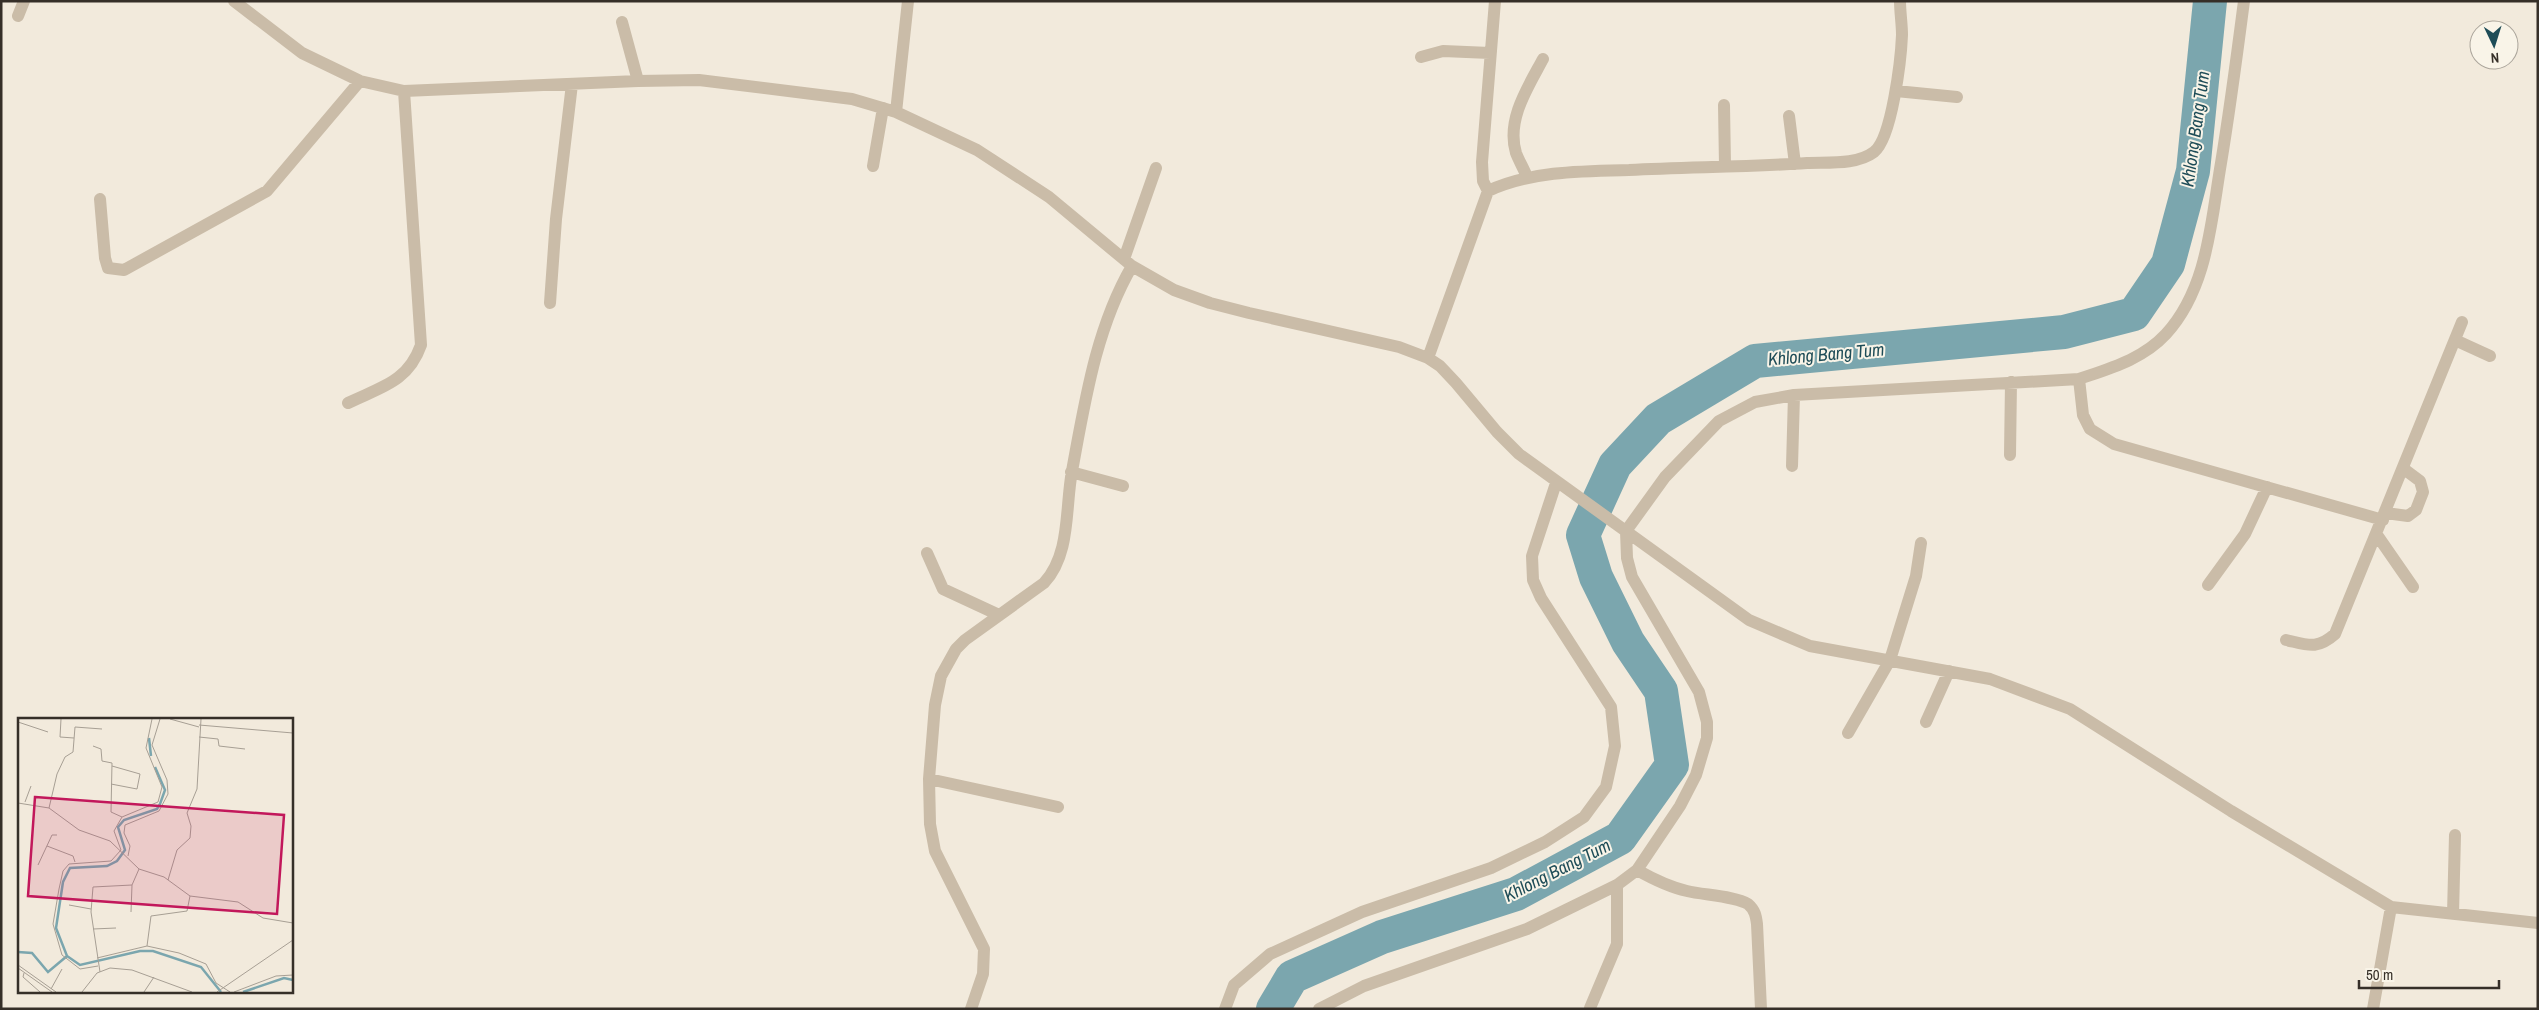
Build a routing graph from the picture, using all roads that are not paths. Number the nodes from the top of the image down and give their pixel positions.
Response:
1 (24, 1) edge
2 (234, 1) edge
3 (908, 1) edge
4 (1495, 1) edge
5 (1900, 1) edge
6 (2244, 1) edge
7 (18, 16) dead end
8 (622, 22) dead end
9 (1490, 52) junction
10 (1421, 57) dead end
11 (1543, 59) dead end
12 (360, 81) junction
13 (638, 81) junction
14 (572, 84) junction
15 (404, 91) junction
16 (1896, 91) junction
17 (1958, 97) dead end
18 (1724, 105) dead end
19 (883, 108) junction
20 (896, 112) junction
21 (1789, 116) dead end
22 (1795, 164) junction
23 (873, 166) dead end
24 (1725, 166) junction
25 (1156, 168) dead end
26 (1528, 177) junction
27 (1488, 191) junction
28 (100, 199) dead end
29 (1128, 263) junction
30 (550, 302) dead end
31 (2462, 322) dead end
32 (2455, 340) junction
33 (2490, 356) dead end
34 (1428, 358) junction
35 (2079, 379) junction
36 (2011, 382) junction
37 (1794, 395) junction
38 (348, 403) dead end
39 (2010, 455) dead end
40 (1792, 466) dead end
41 (2404, 468) junction
42 (1071, 472) junction
43 (1556, 483) junction
44 (1123, 486) dead end
45 (2267, 487) junction
46 (2385, 517) junction
47 (1622, 528) junction
48 (2377, 535) junction
49 (1921, 543) dead end
50 (927, 554) dead end
51 (2208, 585) dead end
52 (2413, 587) dead end
53 (999, 615) junction
54 (2286, 640) dead end
55 (1890, 660) junction
56 (1948, 671) junction
57 (1926, 722) dead end
58 (1848, 733) dead end
59 (929, 778) junction
60 (1058, 807) dead end
61 (2455, 835) dead end
62 (1637, 870) junction
63 (1617, 885) junction
64 (2391, 908) junction
65 (2453, 914) junction
66 (2538, 923) edge
67 (1590, 1008) edge
68 (971, 1009) edge
69 (1225, 1009) edge
70 (1319, 1009) edge
71 (1761, 1009) edge
72 (2373, 1009) edge

1 - 7 street
2 - 12 street
3 - 20 street
4 - 9 street
5 - 16 street
6 - 35 street
8 - 13 street
9 - 10 street
9 - 27 street
11 - 26 street
12 - 15 street
12 - 28 street
13 - 14 street
13 - 19 street
14 - 15 street
14 - 30 street
15 - 38 street
16 - 17 street
16 - 22 street
18 - 24 street
19 - 20 street
19 - 23 street
20 - 29 street
21 - 22 street
22 - 24 street
24 - 26 street
25 - 29 street
26 - 27 street
27 - 34 street
29 - 34 street
29 - 42 street
31 - 32 street
32 - 33 street
32 - 41 street
34 - 43 street
35 - 36 street
35 - 45 street
36 - 37 street
36 - 39 street
37 - 40 street
37 - 47 street
41 - 46 street
41 - 46 street
42 - 44 street
42 - 53 street
43 - 47 street
43 - 69 street
45 - 46 street
45 - 51 street
46 - 48 street
47 - 55 street
47 - 62 street
48 - 52 street
48 - 54 street
49 - 55 street
50 - 53 street
53 - 59 street
55 - 56 street
55 - 58 street
56 - 57 street
56 - 64 street
59 - 60 street
59 - 68 street
61 - 65 street
62 - 63 street
62 - 71 street
63 - 67 street
63 - 70 street
64 - 65 street
64 - 72 street
65 - 66 street

